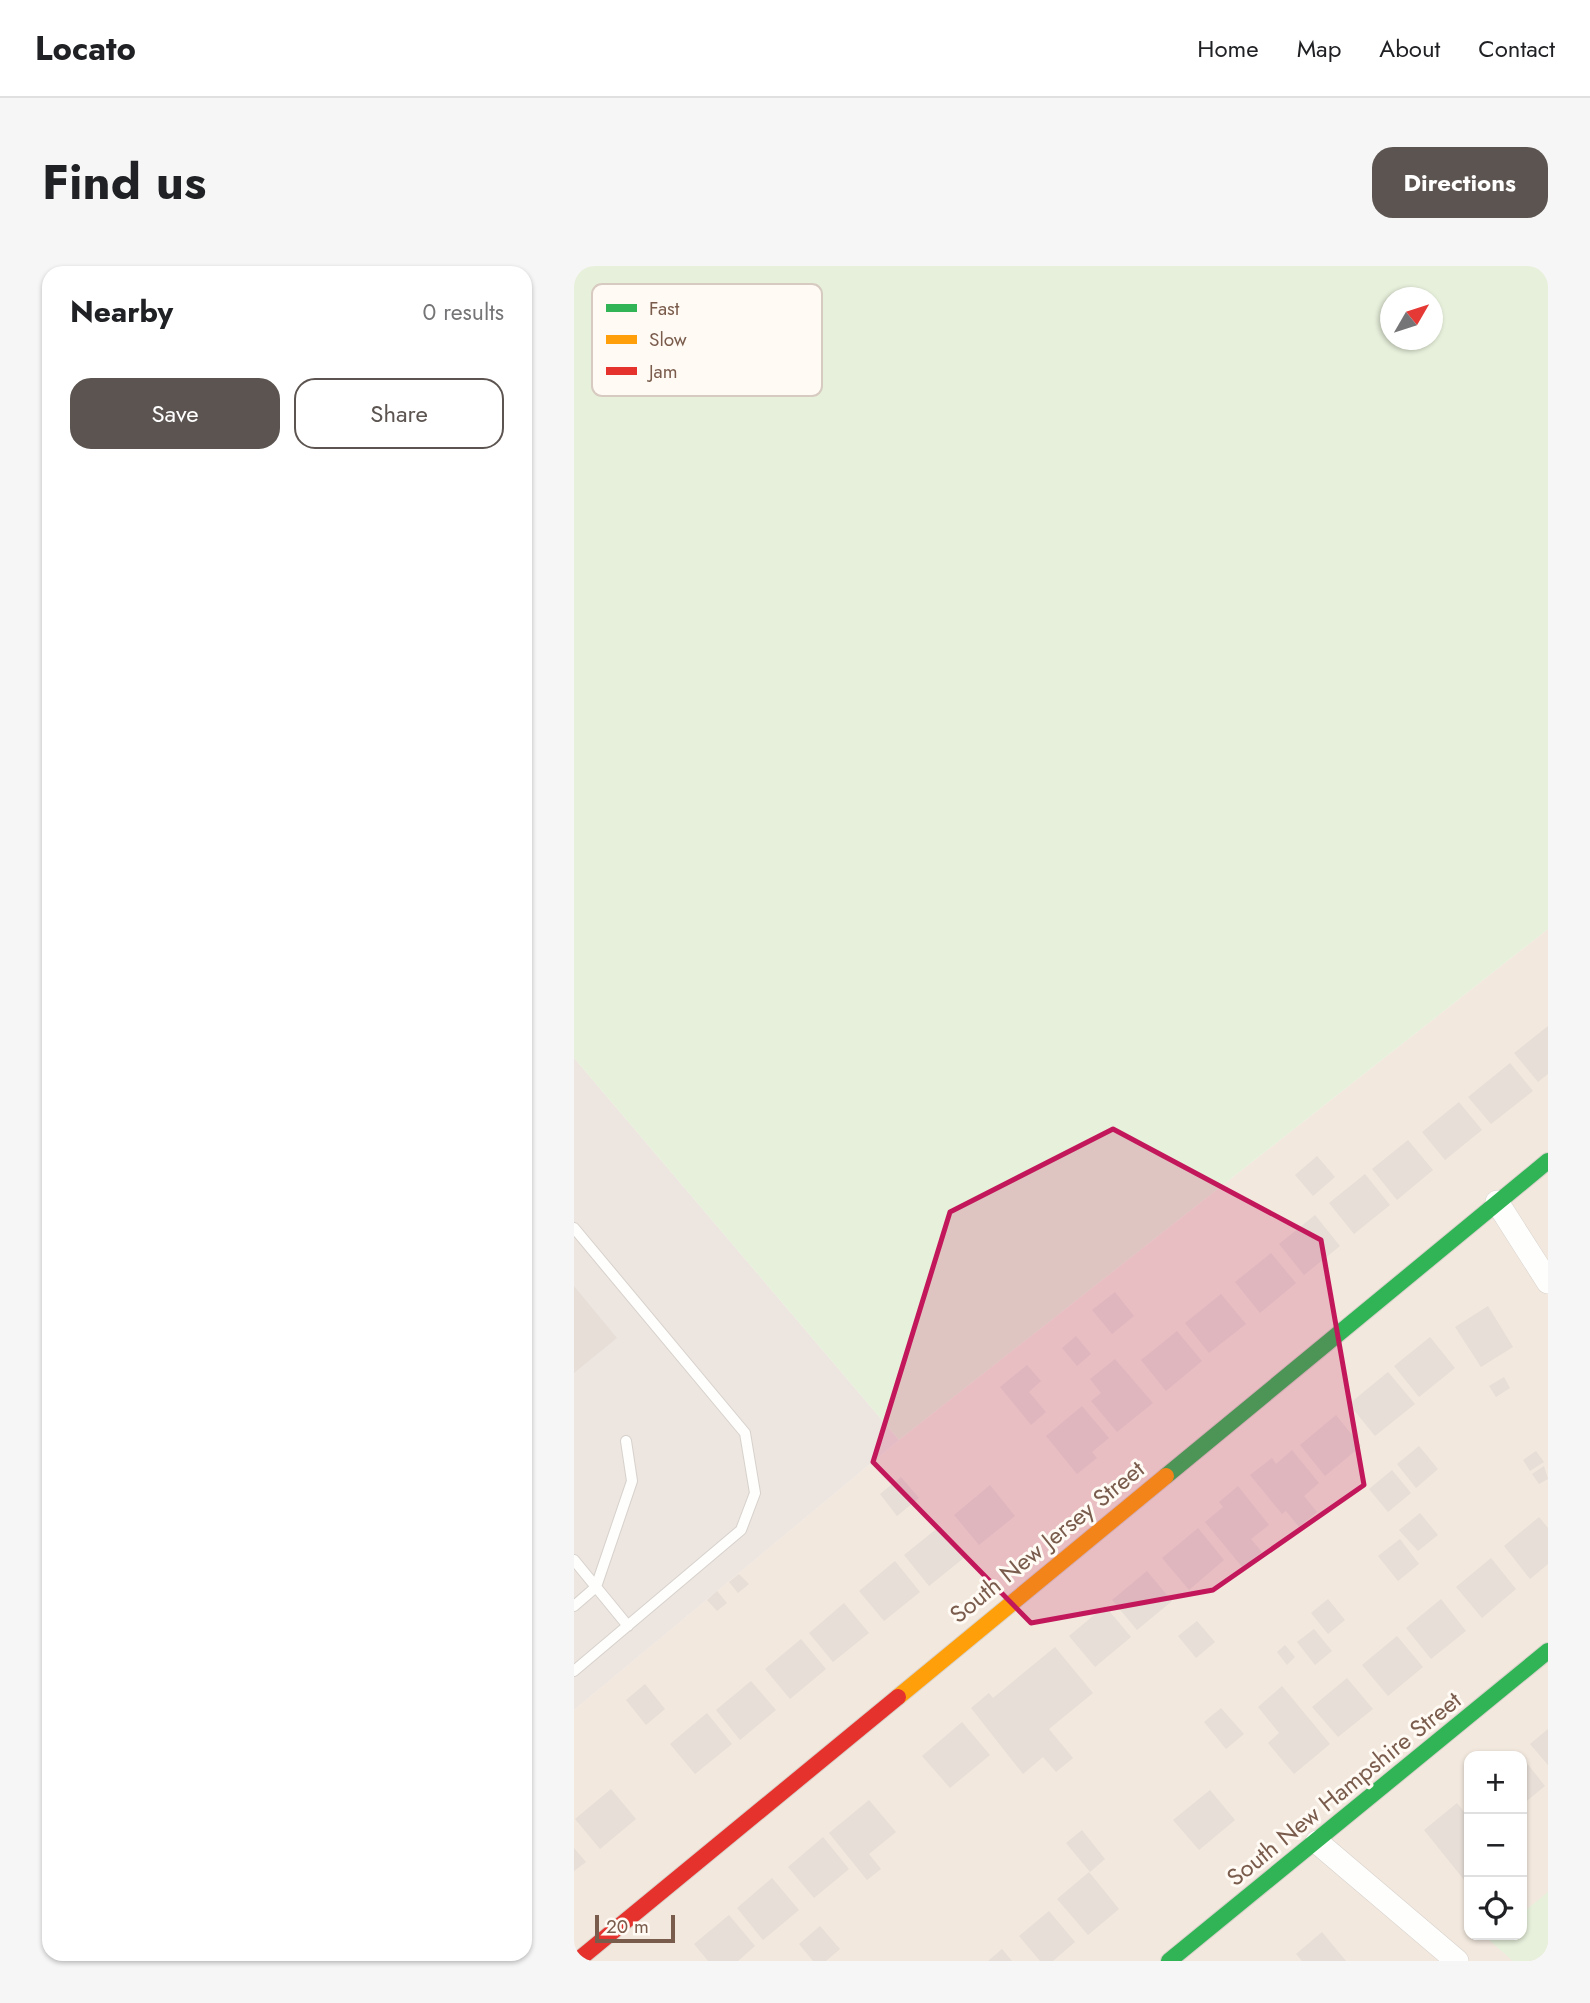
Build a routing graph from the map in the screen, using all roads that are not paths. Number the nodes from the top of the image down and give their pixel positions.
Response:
1 (1548, 1161) edge
2 (1497, 1202) junction
3 (574, 1228) edge
4 (1548, 1282) edge
5 (626, 1441) dead end
6 (574, 1560) edge
7 (596, 1587) junction
8 (574, 1606) edge
9 (628, 1626) junction
10 (1548, 1651) edge
11 (574, 1671) edge
12 (1317, 1842) junction
13 (577, 1961) edge
14 (1169, 1961) edge
15 (1457, 1961) edge

1 - 2 street, South New Jersey Street
2 - 4 street
2 - 13 street, South New Jersey Street
3 - 9 lane
5 - 7 lane
6 - 7 lane
7 - 8 lane
7 - 9 lane
9 - 11 lane
10 - 12 street, South New Hampshire Street
12 - 14 street, South New Hampshire Street
12 - 15 street

